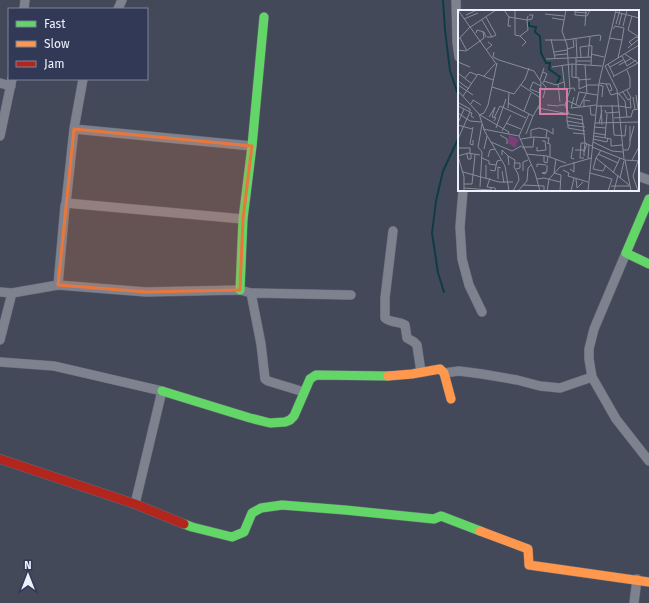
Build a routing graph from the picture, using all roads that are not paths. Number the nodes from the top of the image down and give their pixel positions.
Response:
1 (456, 0) edge
2 (264, 17) dead end
3 (458, 50) edge
4 (83, 80) edge
5 (0, 83) edge
6 (12, 83) edge
7 (74, 129) junction
8 (0, 136) edge
9 (252, 146) junction
10 (639, 176) edge
11 (649, 180) edge
12 (463, 191) edge
13 (649, 199) edge
14 (66, 203) junction
15 (243, 219) junction
16 (393, 231) dead end
17 (626, 253) junction
18 (649, 264) edge
19 (58, 285) junction
20 (240, 290) junction
21 (0, 292) edge
22 (12, 293) junction
23 (251, 293) junction
24 (351, 295) dead end
25 (482, 312) dead end
26 (0, 340) edge
27 (0, 362) edge
28 (421, 372) junction
29 (444, 373) junction
30 (592, 377) junction
31 (162, 391) junction
32 (304, 392) junction
33 (451, 399) dead end
34 (0, 459) edge
35 (649, 461) edge
36 (135, 504) junction
37 (637, 580) junction
38 (649, 582) edge
39 (634, 603) edge

1 - 3 street
2 - 9 street
4 - 7 street
5 - 6 street
6 - 8 street
7 - 9 street
7 - 14 street
9 - 15 street
10 - 11 street
12 - 25 street
13 - 17 street
14 - 15 street
14 - 19 street
15 - 20 street
16 - 28 street
17 - 18 street
17 - 30 street
19 - 20 street
19 - 22 street
20 - 23 street
21 - 22 street
22 - 26 street
23 - 24 street
23 - 32 street
27 - 31 street
28 - 29 street
28 - 32 street
29 - 30 street
29 - 33 street
30 - 35 street
31 - 32 street
31 - 36 street
34 - 36 street
36 - 37 street
37 - 38 street
37 - 39 street

